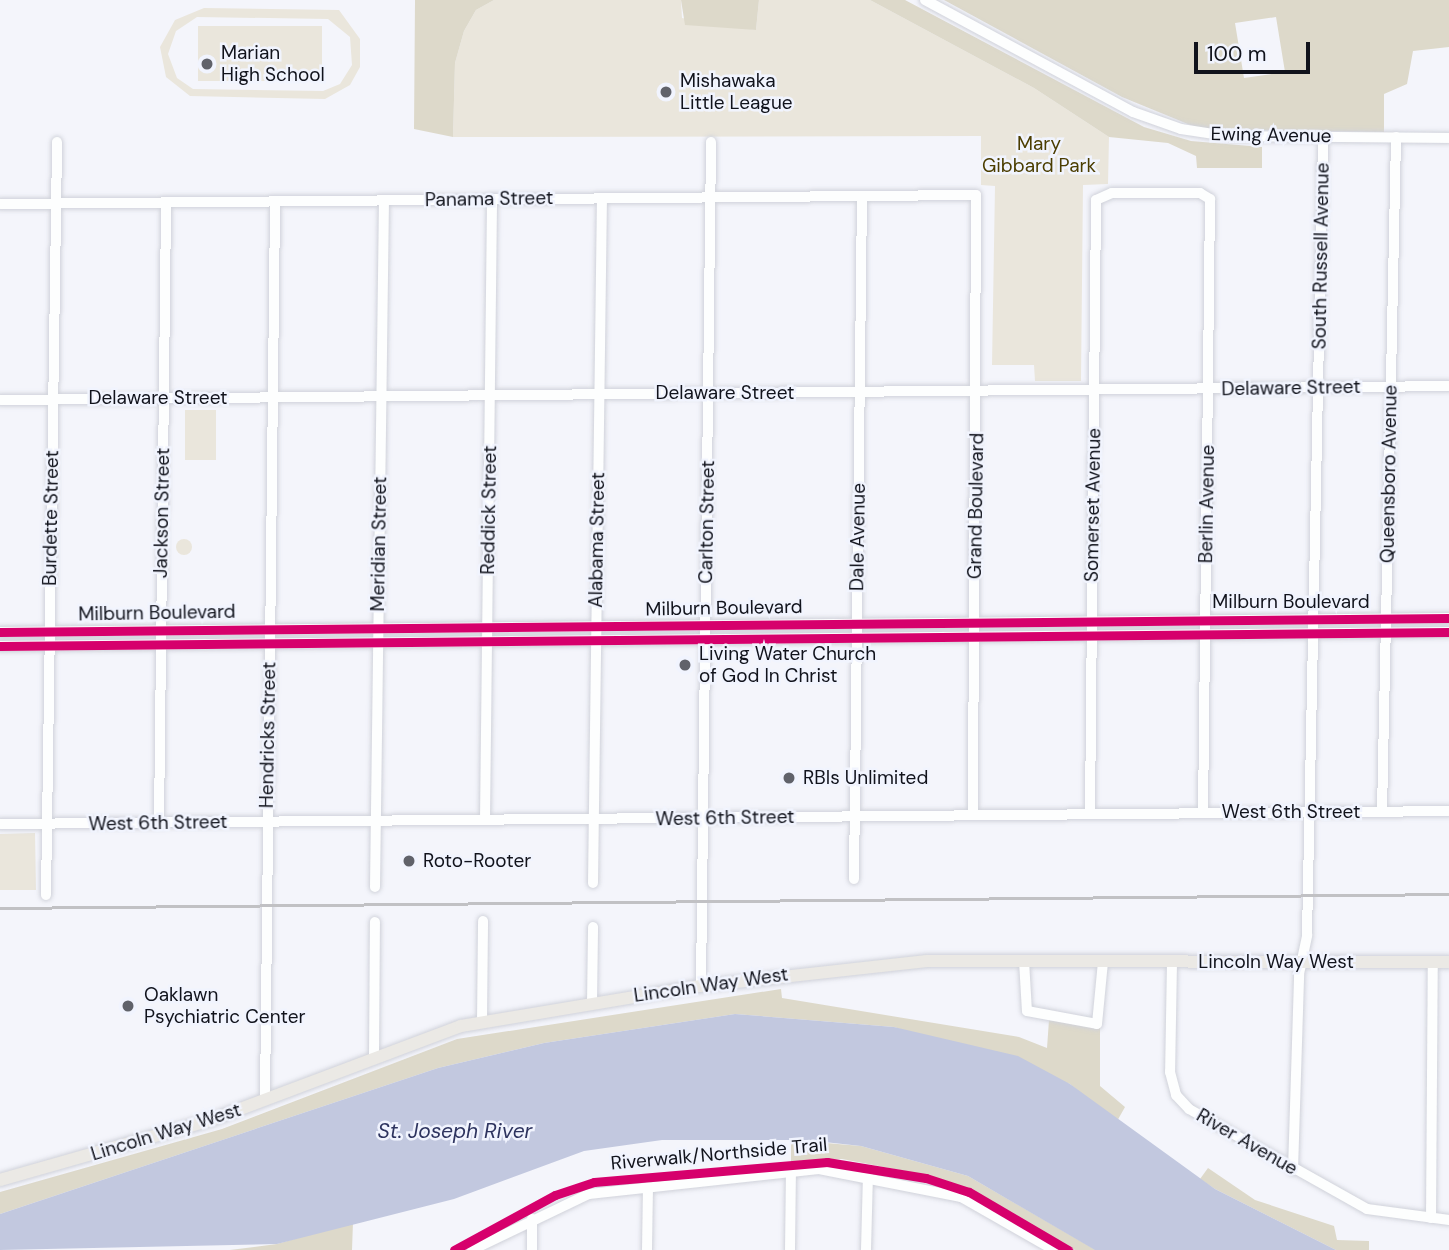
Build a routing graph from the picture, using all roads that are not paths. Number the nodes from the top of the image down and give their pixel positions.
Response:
1 (925, 0) edge
2 (1323, 137) junction
3 (1396, 137) junction
4 (1449, 138) edge
5 (57, 142) dead end
6 (711, 142) dead end
7 (862, 196) junction
8 (978, 196) joint
9 (1208, 196) joint
10 (710, 197) junction
11 (602, 198) junction
12 (492, 199) junction
13 (275, 201) junction
14 (384, 201) junction
15 (166, 202) junction
16 (0, 204) edge
17 (55, 204) junction
18 (1391, 386) junction
19 (1449, 386) edge
20 (1208, 388) junction
21 (1318, 388) junction
22 (977, 390) junction
23 (1094, 390) junction
24 (860, 391) junction
25 (708, 393) junction
26 (599, 394) junction
27 (490, 395) junction
28 (381, 396) junction
29 (273, 398) junction
30 (53, 399) junction
31 (164, 399) junction
32 (0, 400) edge
33 (1449, 618) edge
34 (1386, 619) junction
35 (1206, 620) junction
36 (1313, 620) junction
37 (1092, 621) junction
38 (975, 623) junction
39 (857, 624) junction
40 (705, 625) junction
41 (596, 626) junction
42 (488, 627) junction
43 (378, 629) junction
44 (269, 630) junction
45 (161, 631) junction
46 (0, 632) edge
47 (50, 632) junction
48 (1385, 632) junction
49 (1449, 632) edge
50 (1313, 633) junction
51 (1206, 634) junction
52 (1092, 635) junction
53 (974, 636) junction
54 (857, 638) junction
55 (705, 639) junction
56 (596, 640) junction
57 (487, 641) junction
58 (378, 642) junction
59 (269, 643) junction
60 (161, 645) junction
61 (0, 646) edge
62 (49, 646) junction
63 (1449, 811) edge
64 (1310, 812) junction
65 (1382, 812) junction
66 (1203, 813) junction
67 (1090, 814) junction
68 (973, 815) junction
69 (855, 817) junction
70 (703, 818) junction
71 (594, 819) junction
72 (485, 820) junction
73 (376, 821) junction
74 (267, 822) junction
75 (159, 823) junction
76 (0, 824) edge
77 (47, 824) junction
78 (854, 879) dead end
79 (593, 883) dead end
80 (375, 887) dead end
81 (46, 895) dead end
82 (484, 921) dead end
83 (375, 922) dead end
84 (593, 927) dead end
85 (1024, 961) junction
86 (1103, 962) junction
87 (1171, 962) junction
88 (1303, 962) junction
89 (1433, 962) junction
90 (1449, 962) edge
91 (701, 986) junction
92 (592, 1003) junction
93 (482, 1021) junction
94 (374, 1058) junction
95 (265, 1100) junction
96 (1293, 1170) junction
97 (791, 1173) junction
98 (867, 1175) junction
99 (0, 1180) edge
100 (648, 1187) junction
101 (1431, 1218) junction
102 (532, 1219) junction
103 (1449, 1220) edge
104 (472, 1250) edge
105 (531, 1250) edge
106 (647, 1250) edge
107 (790, 1250) edge
108 (866, 1250) edge
109 (1054, 1250) edge

1 - 2 street, Ewing Avenue
2 - 3 street, Ewing Avenue
2 - 21 street, South Russell Avenue
3 - 4 street, Ewing Avenue
3 - 18 street, Queensboro Avenue
5 - 17 street, Burdette Street
6 - 10 street, Carlton Street
7 - 8 street, Panama Street
7 - 10 street, Panama Street
7 - 24 street, Dale Avenue
8 - 22 street, Grand Boulevard
9 - 20 street, Berlin Avenue
9 - 23 street, Somerset Avenue
10 - 11 street, Panama Street
10 - 25 street, Carlton Street
11 - 12 street, Panama Street
11 - 26 street, Alabama Street
12 - 14 street, Panama Street
12 - 27 street, Reddick Street
13 - 14 street, Panama Street
13 - 15 street, Panama Street
13 - 29 street, Hendricks Street
14 - 28 street, Meridian Street
15 - 17 street, Panama Street
15 - 31 street, Jackson Street
16 - 17 street, Panama Street
17 - 30 street, Burdette Street
18 - 19 street, Delaware Street
18 - 21 street, Delaware Street
18 - 34 street, Queensboro Avenue
20 - 21 street, Delaware Street
20 - 23 street, Delaware Street
20 - 35 street, Berlin Avenue
21 - 36 street, South Russell Avenue
22 - 23 street, Delaware Street
22 - 24 street, Delaware Street
22 - 38 street, Grand Boulevard
23 - 37 street, Somerset Avenue
24 - 25 street, Delaware Street
24 - 39 street, Dale Avenue
25 - 26 street, Delaware Street
25 - 40 street, Carlton Street
26 - 27 street, Delaware Street
26 - 41 street, Alabama Street
27 - 28 street, Delaware Street
27 - 42 street, Reddick Street
28 - 29 street, Delaware Street
28 - 43 street, Meridian Street
29 - 31 street, Delaware Street
29 - 44 street, Hendricks Street
30 - 31 street, Delaware Street
30 - 32 street, Delaware Street
30 - 47 street, Burdette Street
31 - 45 street, Jackson Street
33 - 34 street, Milburn Boulevard
34 - 36 street, Milburn Boulevard
34 - 48 street, Queensboro Avenue
35 - 36 street, Milburn Boulevard
35 - 37 street, Milburn Boulevard
35 - 51 street, Berlin Avenue
36 - 50 street, South Russell Avenue
37 - 38 street, Milburn Boulevard
37 - 52 street, Somerset Avenue
38 - 39 street, Milburn Boulevard
38 - 53 street, Grand Boulevard
39 - 40 street, Milburn Boulevard
39 - 54 street, Dale Avenue
40 - 41 street, Milburn Boulevard
40 - 55 street, Carlton Street
41 - 42 street, Milburn Boulevard
41 - 56 street, Alabama Street
42 - 43 street, Milburn Boulevard
42 - 57 street, Reddick Street
43 - 44 street, Milburn Boulevard
43 - 58 street, Meridian Street
44 - 45 street, Milburn Boulevard
44 - 59 street, Hendricks Street
45 - 47 street, Milburn Boulevard
45 - 60 street, Jackson Street
46 - 47 street, Milburn Boulevard
47 - 62 street, Burdette Street
48 - 49 street, Milburn Boulevard
48 - 50 street, Milburn Boulevard
48 - 65 street, Queensboro Avenue
50 - 51 street, Milburn Boulevard
50 - 64 street, South Russell Avenue
51 - 52 street, Milburn Boulevard
51 - 66 street, Berlin Avenue
52 - 53 street, Milburn Boulevard
52 - 67 street, Somerset Avenue
53 - 54 street, Milburn Boulevard
53 - 68 street, Grand Boulevard
54 - 55 street, Milburn Boulevard
54 - 69 street, Dale Avenue
55 - 56 street, Milburn Boulevard
55 - 70 street, Carlton Street
56 - 57 street, Milburn Boulevard
56 - 71 street, Alabama Street
57 - 58 street, Milburn Boulevard
57 - 72 street, Reddick Street
58 - 59 street, Milburn Boulevard
58 - 73 street, Meridian Street
59 - 60 street, Milburn Boulevard
59 - 74 street, Hendricks Street
60 - 62 street, Milburn Boulevard
60 - 75 street, Jackson Street
61 - 62 street, Milburn Boulevard
62 - 77 street, Burdette Street
63 - 65 street, West 6th Street
64 - 65 street, West 6th Street
64 - 66 street, West 6th Street
64 - 88 street, South Russell Avenue
66 - 67 street, West 6th Street
67 - 68 street, West 6th Street
68 - 69 street, West 6th Street
69 - 70 street, West 6th Street
69 - 78 street, Dale Avenue
70 - 71 street, West 6th Street
70 - 91 street, Carlton Street
71 - 72 street, West 6th Street
71 - 79 street, Alabama Street
72 - 73 street, West 6th Street
73 - 74 street, West 6th Street
73 - 80 street, Meridian Street
74 - 75 street, West 6th Street
74 - 95 street, Hendricks Street
75 - 77 street, West 6th Street
76 - 77 street, West 6th Street
77 - 81 street, Burdette Street
82 - 93 street
83 - 94 street
84 - 92 street
85 - 86 main road, Lincoln Way West
85 - 86 street
85 - 91 main road, Lincoln Way West
86 - 87 main road, Lincoln Way West
87 - 88 main road, Lincoln Way West
87 - 96 street, River Avenue
88 - 89 main road, Lincoln Way West
88 - 96 street, South Russell Avenue
89 - 90 main road, Lincoln Way West
89 - 101 street
91 - 92 main road, Lincoln Way West
92 - 93 main road, Lincoln Way West
93 - 94 main road, Lincoln Way West
94 - 95 main road, Lincoln Way West
95 - 99 main road, Lincoln Way West
96 - 101 street, River Avenue
97 - 98 street
97 - 100 street
97 - 107 street
98 - 108 street
98 - 109 street
100 - 102 street
100 - 106 street
101 - 103 street, River Avenue
102 - 104 street
102 - 105 street

